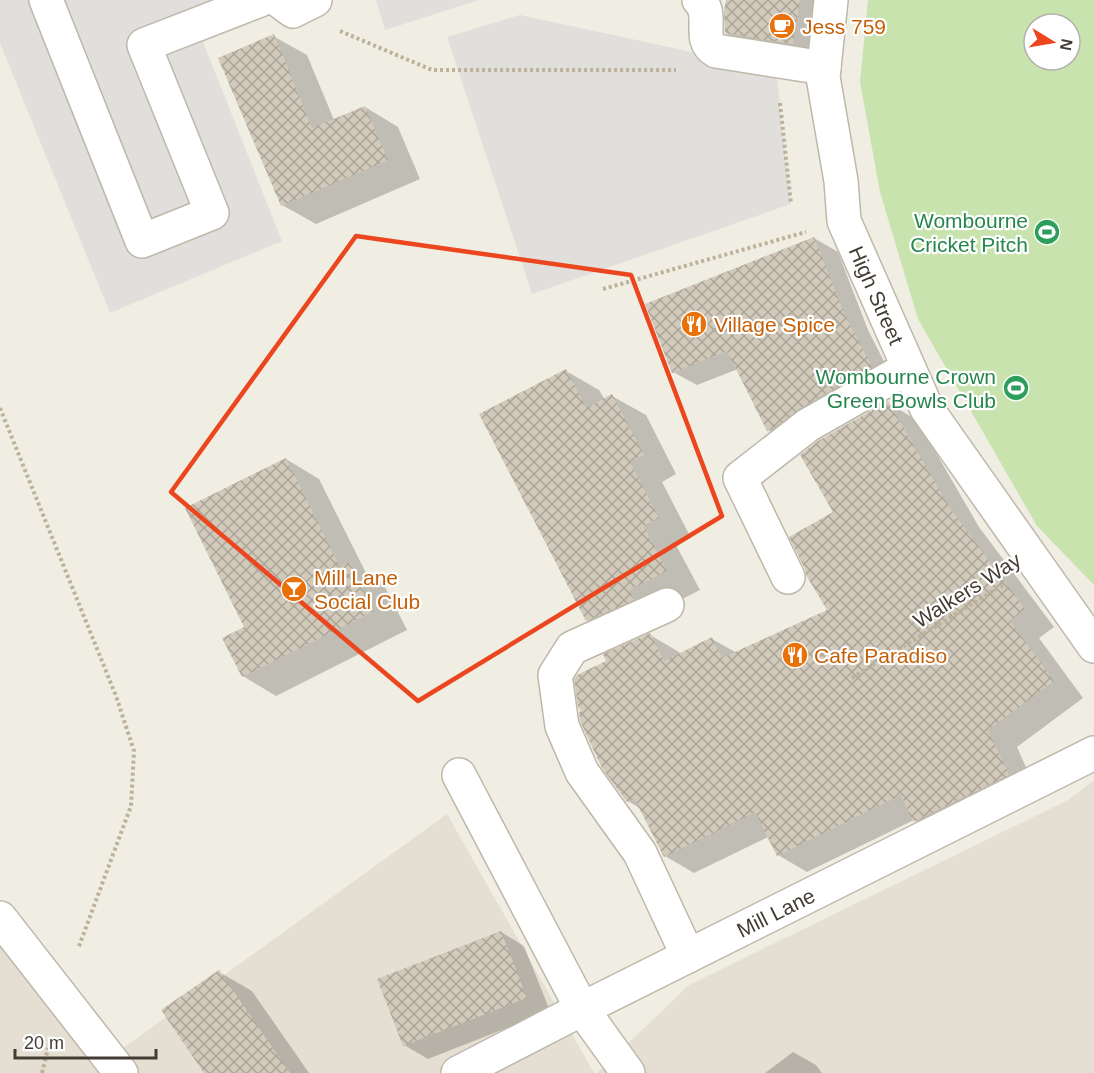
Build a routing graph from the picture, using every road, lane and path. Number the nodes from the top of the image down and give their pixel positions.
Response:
1 (46, 0) edge
2 (260, 0) edge
3 (699, 0) edge
4 (831, 0) edge
5 (295, 4) edge
6 (824, 68) junction
7 (681, 70) dead end
8 (778, 92) dead end
9 (791, 204) dead end
10 (844, 221) junction
11 (603, 289) dead end
12 (908, 368) junction
13 (0, 408) edge
14 (1036, 564) junction
15 (788, 577) dead end
16 (667, 605) dead end
17 (1094, 646) edge
18 (852, 678) dead end
19 (1094, 753) edge
20 (459, 774) dead end
21 (0, 918) edge
22 (688, 956) junction
23 (61, 996) junction
24 (582, 1009) junction
25 (121, 1073) edge
26 (458, 1073) edge
27 (628, 1073) edge

1 - 2 street
3 - 6 street
4 - 6 street, High Street
5 - 7 path
6 - 10 street, High Street
8 - 9 path
10 - 11 path
10 - 12 street, High Street
12 - 14 street, High Street
12 - 15 street
13 - 23 path
14 - 17 street, High Street
14 - 18 path, Walkers Way
16 - 22 street
19 - 22 street, Mill Lane
20 - 24 street
21 - 23 street
22 - 24 street, Mill Lane
23 - 25 street
24 - 26 street, Mill Lane
24 - 27 street

